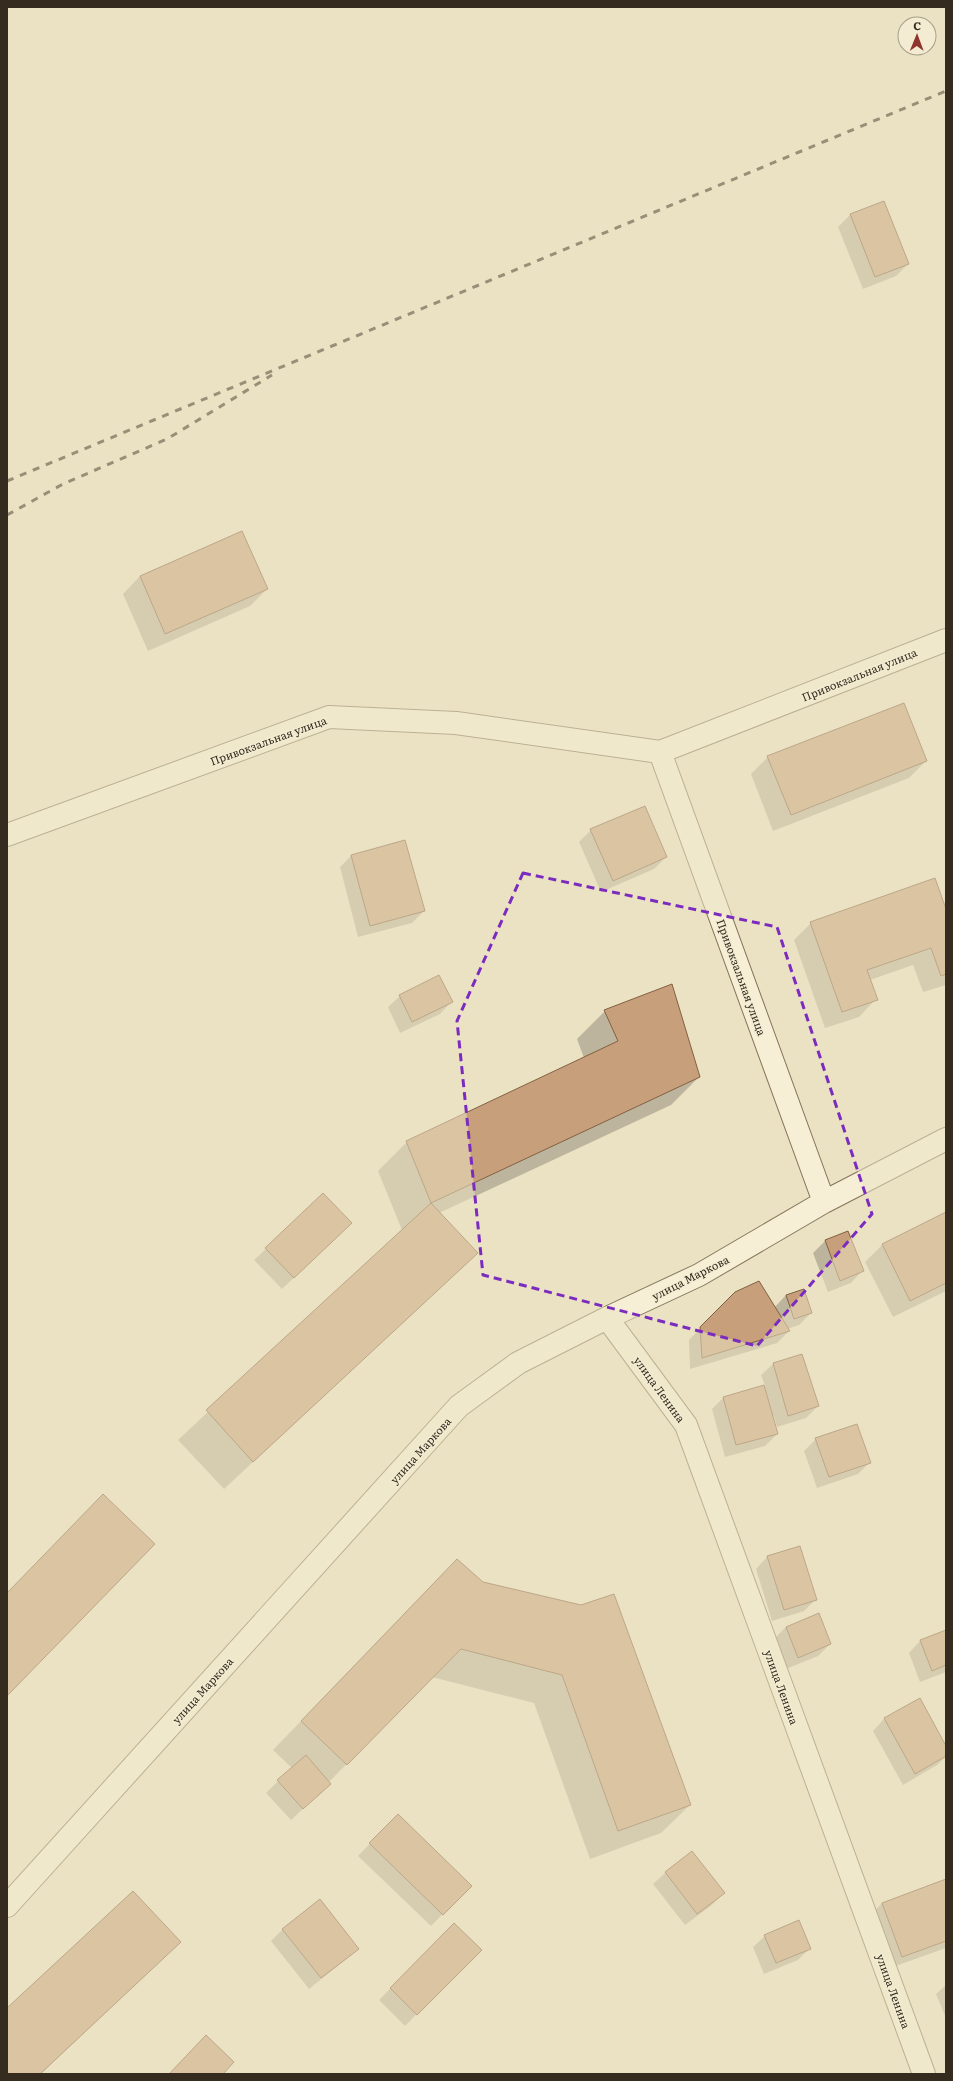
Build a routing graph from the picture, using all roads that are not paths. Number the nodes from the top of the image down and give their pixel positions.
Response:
1 (946, 640) edge
2 (660, 752) junction
3 (7, 835) edge
4 (946, 1138) edge
5 (824, 1202) junction
6 (607, 1318) junction
7 (7, 1906) edge
8 (924, 2074) edge

1 - 2 street, Привокзальная улица
2 - 3 street, Привокзальная улица
2 - 5 street, Привокзальная улица
4 - 5 street, улица Маркова
5 - 6 street, улица Маркова
6 - 7 street, улица Маркова
6 - 8 street, улица Ленина

